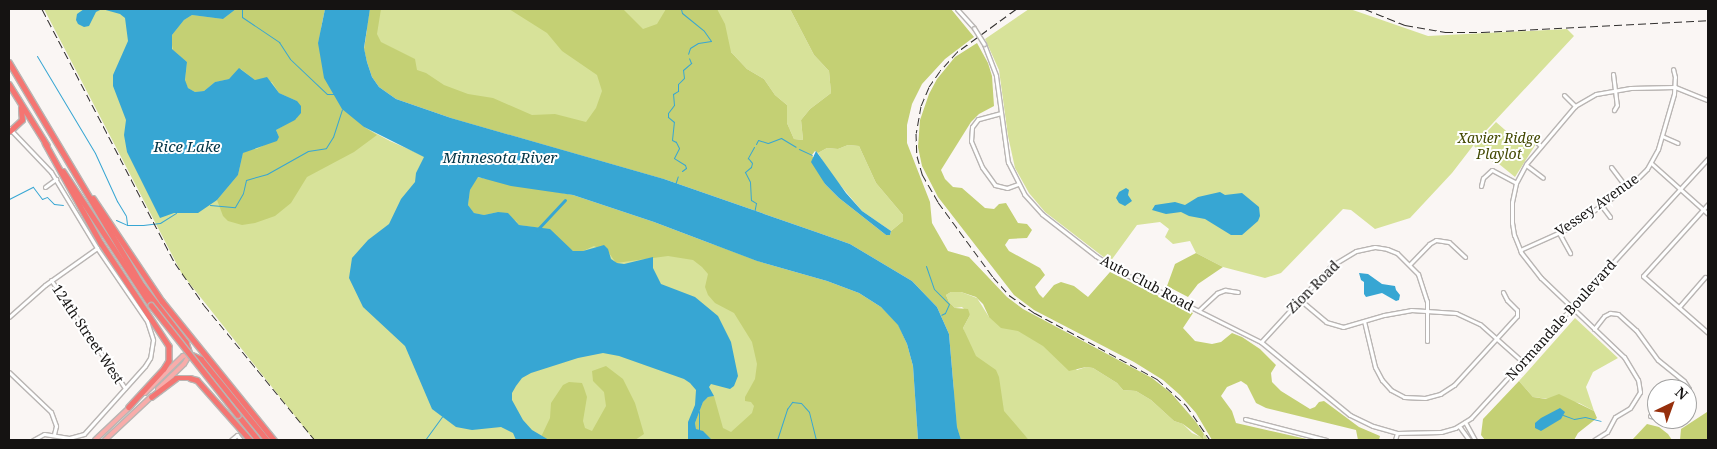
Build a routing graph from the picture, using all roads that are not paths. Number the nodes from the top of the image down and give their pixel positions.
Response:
1 (957, 9) edge
2 (9, 62) edge
3 (1673, 69) dead end
4 (1612, 74) dead end
5 (9, 84) edge
6 (1675, 87) junction
7 (1615, 89) junction
8 (13, 91) junction
9 (1564, 95) dead end
10 (1708, 100) edge
11 (1575, 106) junction
12 (1614, 110) dead end
13 (1001, 113) junction
14 (9, 130) edge
15 (1529, 135) dead end
16 (1662, 136) junction
17 (1678, 142) dead end
18 (45, 143) junction
19 (1541, 146) junction
20 (60, 147) junction
21 (1708, 158) edge
22 (1651, 163) junction
23 (1526, 165) junction
24 (1611, 167) dead end
25 (1544, 178) dead end
26 (56, 179) junction
27 (1516, 183) junction
28 (1018, 184) junction
29 (1481, 186) dead end
30 (44, 187) dead end
31 (1627, 188) junction
32 (1680, 189) junction
33 (1708, 204) edge
34 (1601, 205) junction
35 (1703, 210) junction
36 (1708, 214) edge
37 (1610, 217) dead end
38 (1560, 233) junction
39 (97, 248) junction
40 (1520, 250) junction
41 (1570, 253) dead end
42 (1465, 256) dead end
43 (1410, 264) junction
44 (1706, 277) dead end
45 (51, 280) junction
46 (1238, 292) dead end
47 (1503, 292) dead end
48 (1300, 299) junction
49 (1679, 307) junction
50 (1572, 308) junction
51 (1200, 310) junction
52 (1429, 310) junction
53 (9, 317) edge
54 (1364, 322) junction
55 (1594, 329) junction
56 (1708, 333) edge
57 (1496, 338) junction
58 (1427, 341) dead end
59 (1261, 342) junction
60 (190, 354) junction
61 (1523, 362) junction
62 (9, 372) edge
63 (1682, 379) edge
64 (125, 388) junction
65 (151, 397) junction
66 (130, 408) junction
67 (1245, 420) dead end
68 (1465, 422) junction
69 (1459, 426) junction
70 (1397, 432) junction
71 (54, 434) junction
72 (33, 440) edge
73 (95, 440) edge
74 (105, 440) edge
75 (231, 440) edge
76 (241, 440) edge
77 (250, 440) edge
78 (258, 440) edge
79 (267, 440) edge
80 (274, 440) edge
81 (1326, 440) edge
82 (1395, 440) edge
83 (1470, 440) edge
84 (1475, 440) edge
85 (1594, 440) edge

1 - 13 street, Auto Club Road, bridge
2 - 20 highway
3 - 6 street
4 - 7 street
5 - 8 highway
6 - 7 street
6 - 10 street
6 - 16 street, Vessey Avenue
7 - 11 street
7 - 12 street
8 - 14 highway
8 - 18 highway
9 - 11 street
11 - 19 street
13 - 28 street, Auto Club Road
13 - 28 street
14 - 26 street
15 - 19 street
16 - 17 street
16 - 22 street, Vessey Avenue
18 - 66 highway
18 - 78 highway, bridge
19 - 23 street
20 - 60 highway
20 - 80 highway
21 - 32 street, Normandale Boulevard
22 - 31 street, Vessey Avenue
22 - 32 street
23 - 25 street
23 - 27 street
24 - 31 street
26 - 30 street
26 - 39 street
27 - 29 street
27 - 40 street
28 - 51 street, Auto Club Road
31 - 34 street, Vessey Avenue
32 - 35 street
32 - 50 street, Normandale Boulevard
33 - 35 street
34 - 37 street
34 - 38 street, Vessey Avenue
35 - 36 street
35 - 49 street
38 - 40 street, Vessey Avenue
38 - 41 street
39 - 45 street
39 - 64 street
40 - 50 street
42 - 43 street
43 - 48 street, Zion Road
43 - 52 street, Zion Road
44 - 49 street
45 - 53 street
45 - 64 street, 124th Street West
46 - 51 street
47 - 57 street
48 - 54 street
48 - 59 street, Zion Road
49 - 56 street
50 - 55 street
50 - 61 street, Normandale Boulevard
51 - 59 street, Auto Club Road
52 - 54 street
52 - 57 street
52 - 58 street, Zion Road
54 - 57 street
55 - 63 street
55 - 85 street
57 - 61 street
59 - 70 street, Auto Club Road
60 - 65 main road
60 - 66 main road
60 - 79 highway
61 - 68 street, Normandale Boulevard
62 - 71 street
64 - 71 street
65 - 74 main road
65 - 77 highway
66 - 73 main road
67 - 81 street
68 - 69 street, Normandale Boulevard
68 - 84 street
69 - 70 street, Normandale Boulevard
69 - 83 street
70 - 82 street
71 - 72 street
75 - 76 street

